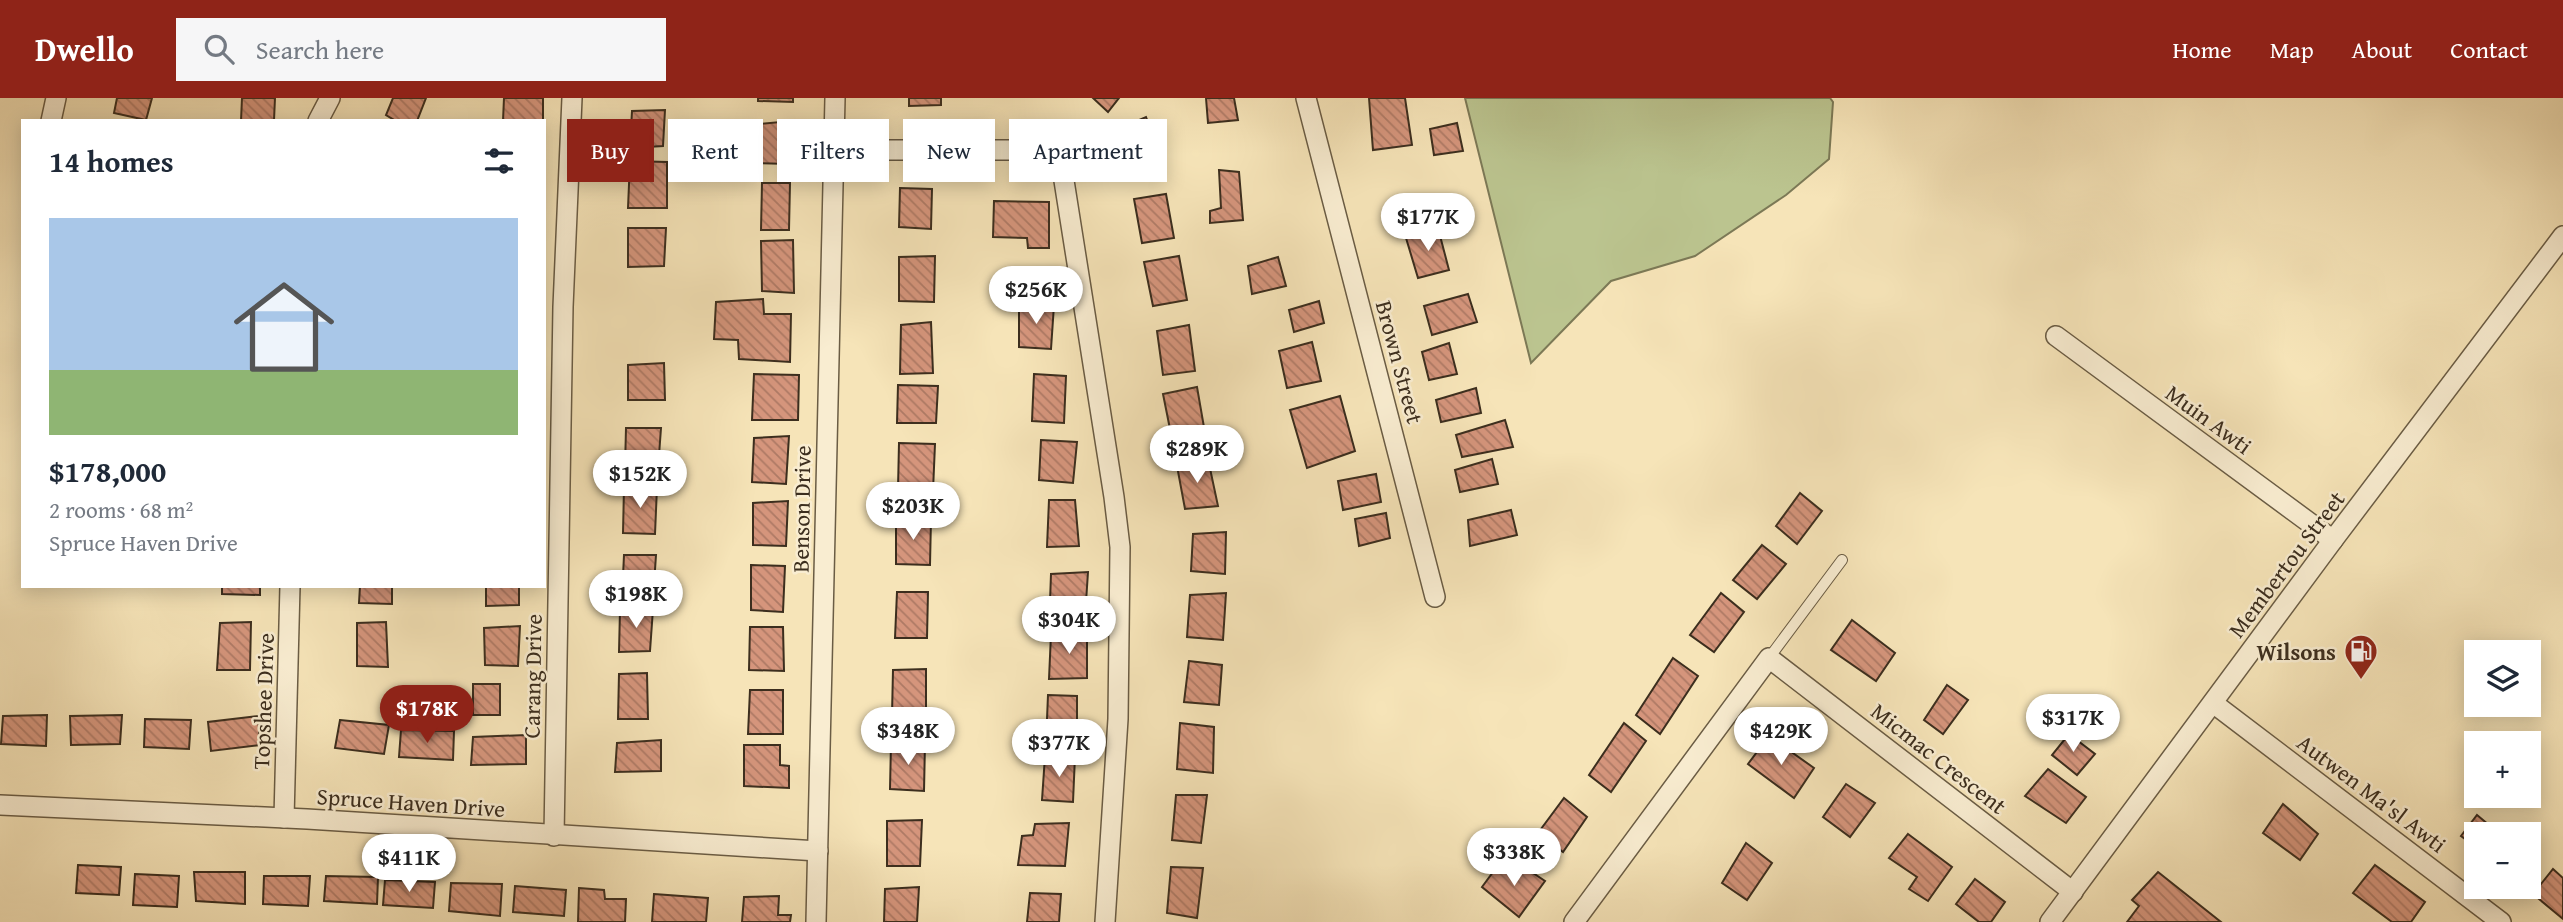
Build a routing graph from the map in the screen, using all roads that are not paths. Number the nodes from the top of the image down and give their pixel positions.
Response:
1 (56, 98) edge
2 (330, 98) edge
3 (572, 98) edge
4 (835, 98) edge
5 (1306, 98) edge
6 (51, 119) edge
7 (319, 119) edge
8 (835, 119) edge
9 (889, 150) edge
10 (834, 182) edge
11 (2563, 236) edge
12 (2056, 336) dead end
13 (2333, 540) junction
14 (1842, 560) dead end
15 (290, 588) edge
16 (1436, 597) dead end
17 (1769, 658) junction
18 (2213, 703) junction
19 (0, 805) edge
20 (284, 818) junction
21 (554, 836) junction
22 (818, 851) junction
23 (2073, 892) junction
24 (816, 922) edge
25 (1105, 922) edge
26 (1574, 922) edge
27 (2050, 922) edge
28 (2501, 922) edge

1 - 6 street
2 - 7 street
3 - 21 street, Carang Drive
4 - 8 street, Benson Drive
5 - 16 street, Brown Street
9 - 25 street
10 - 22 street, Benson Drive
11 - 13 street, Membertou Street
12 - 13 street, Muin Awti
13 - 18 street, Membertou Street
14 - 17 lane
15 - 20 street, Topshee Drive
17 - 23 street, Micmac Crescent
17 - 26 street
18 - 23 street, Membertou Street
18 - 28 street, Autwen Ma'sl Awti
19 - 20 street, Spruce Haven Drive
20 - 21 street, Spruce Haven Drive
21 - 22 street, Spruce Haven Drive
22 - 24 street, Benson Drive
23 - 27 street, Membertou Street

